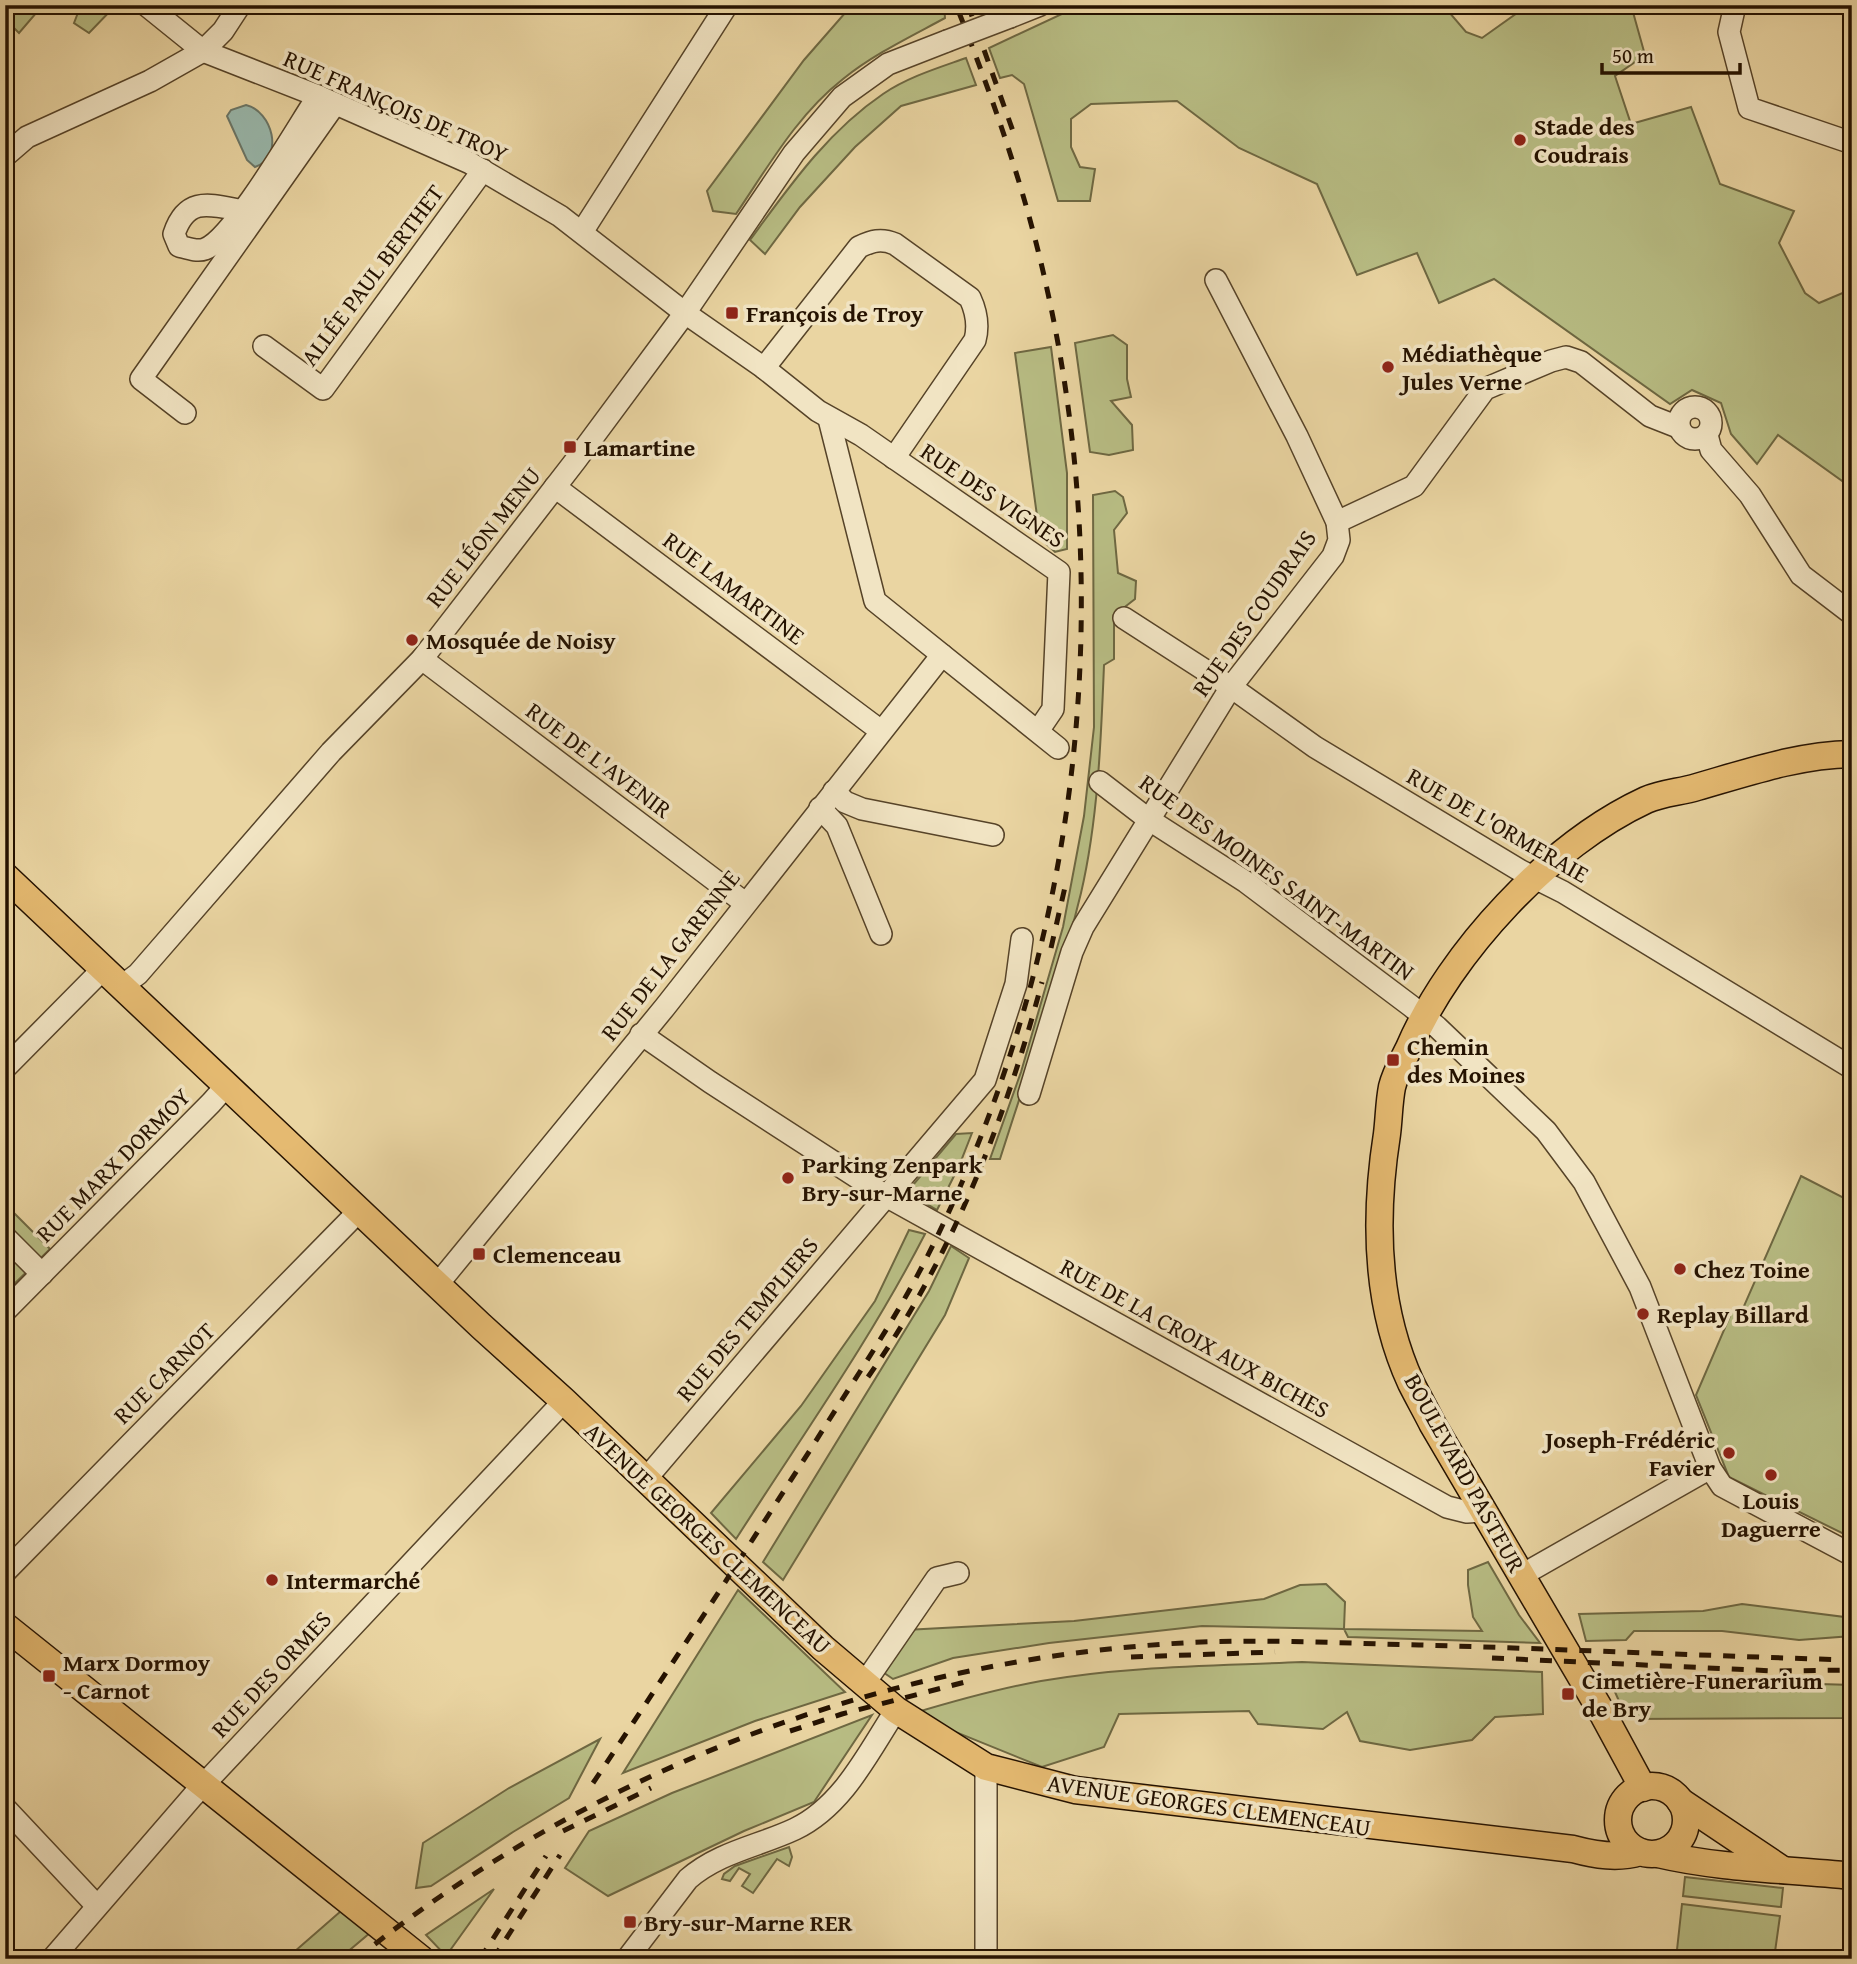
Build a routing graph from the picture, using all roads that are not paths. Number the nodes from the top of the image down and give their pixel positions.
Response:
1 (146, 5) edge
2 (240, 5) edge
3 (727, 5) edge
4 (1040, 5) edge
5 (1735, 5) edge
6 (203, 51) junction
7 (327, 100) junction
8 (1852, 143) edge
9 (5, 156) edge
10 (483, 170) junction
11 (244, 211) dead end
12 (582, 232) junction
13 (1216, 280) dead end
14 (685, 313) junction
15 (264, 346) dead end
16 (764, 368) junction
17 (186, 412) dead end
18 (830, 419) junction
19 (894, 458) junction
20 (555, 487) junction
21 (1336, 522) junction
22 (1852, 614) edge
23 (1124, 618) dead end
24 (942, 655) junction
25 (422, 659) junction
26 (1231, 687) junction
27 (881, 731) junction
28 (1038, 731) junction
29 (1058, 748) dead end
30 (1850, 749) edge
31 (1100, 782) dead end
32 (834, 791) junction
33 (820, 808) junction
34 (1148, 819) junction
35 (993, 835) dead end
36 (5, 876) edge
37 (1543, 881) junction
38 (745, 903) junction
39 (881, 934) dead end
40 (1022, 939) dead end
41 (113, 977) junction
42 (1430, 1022) junction
43 (641, 1034) junction
44 (5, 1068) edge
45 (1852, 1068) edge
46 (226, 1085) junction
47 (1029, 1094) dead end
48 (886, 1196) junction
49 (359, 1211) junction
50 (5, 1237) edge
51 (42, 1273) junction
52 (437, 1285) junction
53 (5, 1311) edge
54 (564, 1401) junction
55 (1710, 1468) junction
56 (645, 1480) junction
57 (1484, 1511) junction
58 (1852, 1555) edge
59 (5, 1572) edge
60 (958, 1573) dead end
61 (1522, 1575) junction
62 (5, 1626) edge
63 (864, 1685) junction
64 (896, 1710) junction
65 (986, 1767) junction
66 (203, 1786) junction
67 (1643, 1788) junction
68 (1680, 1801) junction
69 (5, 1808) edge
70 (1618, 1823) junction
71 (1573, 1850) junction
72 (1649, 1853) junction
73 (1780, 1868) junction
74 (1852, 1876) edge
75 (97, 1906) junction
76 (52, 1959) edge
77 (421, 1959) edge
78 (627, 1959) edge
79 (986, 1959) edge

1 - 6 street, RUE FRANÇOIS DE TROY
2 - 6 street
3 - 12 street
4 - 14 street, RUE LÉON MENU, bridge
5 - 8 street
6 - 7 street, RUE FRANÇOIS DE TROY
6 - 9 street
7 - 10 street, RUE FRANÇOIS DE TROY
7 - 11 street
7 - 17 street
10 - 12 street, RUE FRANÇOIS DE TROY
10 - 15 street, ALLÉE PAUL BERTHET
12 - 14 street, RUE FRANÇOIS DE TROY
13 - 21 street, RUE DES COUDRAIS
14 - 16 street, RUE FRANÇOIS DE TROY
14 - 20 street, RUE LÉON MENU
16 - 18 street, RUE FRANÇOIS DE TROY
16 - 19 street
18 - 19 street, RUE DES VIGNES
18 - 24 street
19 - 28 street, RUE DES VIGNES
20 - 25 street, RUE LÉON MENU
20 - 27 street, RUE LAMARTINE
21 - 22 street
21 - 26 street, RUE DES COUDRAIS
23 - 26 street, RUE DE L'ORMERAIE
24 - 27 street, RUE DE LA GARENNE
24 - 28 street
25 - 38 street, RUE DE L'AVENIR
25 - 41 street, RUE LÉON MENU
26 - 34 street, RUE DES COUDRAIS
26 - 37 street, RUE DE L'ORMERAIE
27 - 32 street, RUE DE LA GARENNE
28 - 29 street
30 - 37 main road, BOULEVARD PASTEUR
31 - 34 street, RUE DES MOINES SAINT-MARTIN
32 - 33 street, RUE DE LA GARENNE
32 - 35 street
33 - 38 street, RUE DE LA GARENNE
33 - 39 street
34 - 42 street, RUE DES MOINES SAINT-MARTIN
34 - 47 street, RUE DES COUDRAIS
36 - 41 main road, AVENUE GEORGES CLEMENCEAU
37 - 42 main road, BOULEVARD PASTEUR
37 - 45 street, RUE DE L'ORMERAIE
38 - 43 street, RUE DE LA GARENNE
40 - 48 street, RUE DES TEMPLIERS
41 - 44 street, RUE LÉON MENU
41 - 46 main road, AVENUE GEORGES CLEMENCEAU
42 - 55 street, RUE DES MOINES SAINT-MARTIN
42 - 57 main road, BOULEVARD PASTEUR
43 - 48 street, RUE DE LA CROIX AUX BICHES
43 - 52 street, RUE DE LA GARENNE
46 - 49 main road, AVENUE GEORGES CLEMENCEAU
46 - 51 street, RUE MARX DORMOY
48 - 56 street, RUE DES TEMPLIERS
48 - 57 street, RUE DE LA CROIX AUX BICHES
49 - 52 main road, AVENUE GEORGES CLEMENCEAU
49 - 59 street, RUE CARNOT
50 - 51 street
51 - 53 street, RUE MARX DORMOY
52 - 54 main road, AVENUE GEORGES CLEMENCEAU
54 - 56 main road, AVENUE GEORGES CLEMENCEAU
54 - 66 street, RUE DES ORMES
55 - 58 street
55 - 61 street
56 - 63 main road, AVENUE GEORGES CLEMENCEAU
57 - 61 main road, BOULEVARD PASTEUR
60 - 63 street
61 - 67 main road, BOULEVARD PASTEUR
62 - 66 main road
63 - 64 main road, AVENUE GEORGES CLEMENCEAU
64 - 65 main road, AVENUE GEORGES CLEMENCEAU
64 - 78 street
65 - 71 main road, AVENUE GEORGES CLEMENCEAU
65 - 79 street
66 - 75 street, RUE DES ORMES
66 - 77 main road
67 - 68 main road
67 - 70 main road
68 - 72 main road
68 - 73 main road
69 - 75 street
70 - 71 main road
70 - 72 main road
71 - 72 main road, AVENUE GEORGES CLEMENCEAU
72 - 73 main road, AVENUE GEORGES CLEMENCEAU
73 - 74 main road, AVENUE GEORGES CLEMENCEAU
75 - 76 street, RUE DES ORMES

